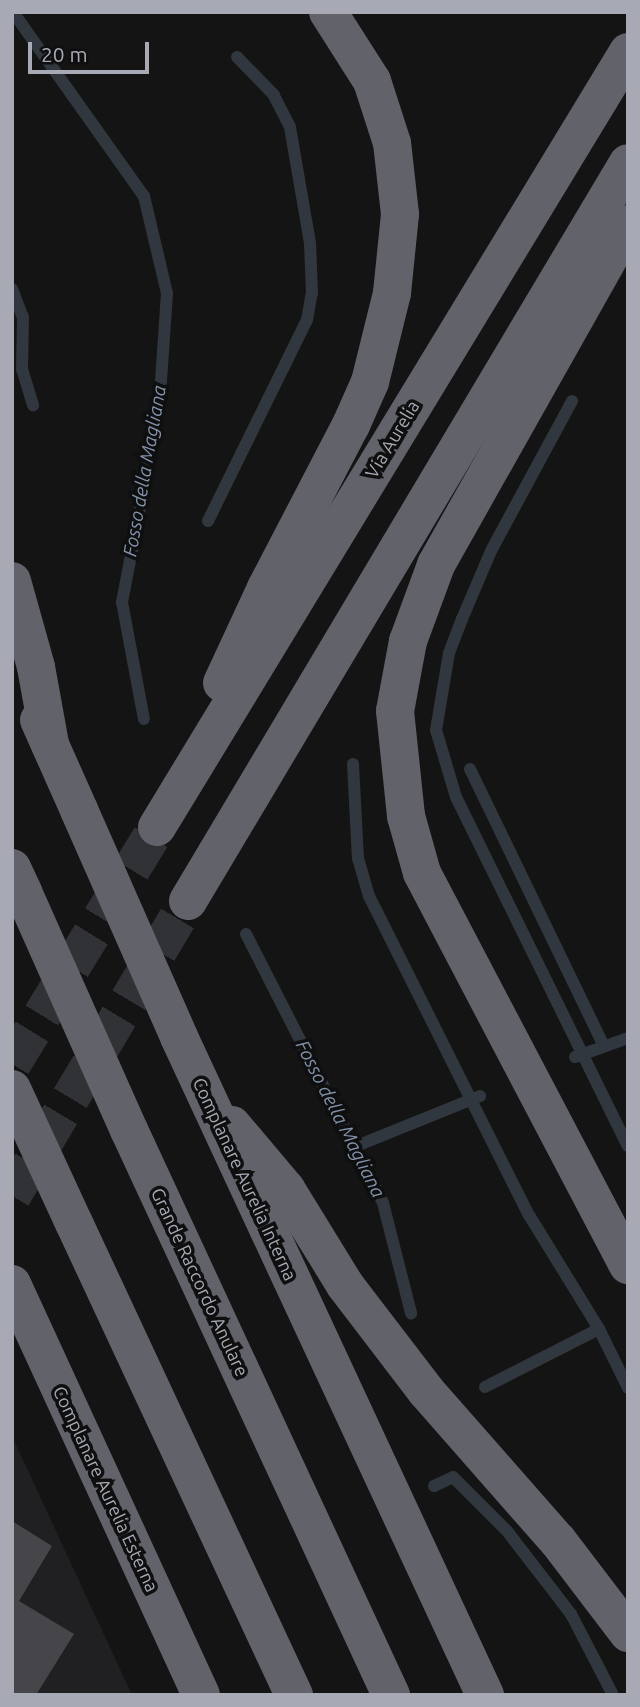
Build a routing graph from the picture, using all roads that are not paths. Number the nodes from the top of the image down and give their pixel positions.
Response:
1 (328, 12) edge
2 (628, 52) edge
3 (628, 163) edge
4 (628, 224) edge
5 (12, 581) edge
6 (12, 661) edge
7 (50, 744) junction
8 (198, 759) junction
9 (157, 827) tunnel mouth
10 (18, 880) edge
11 (188, 901) tunnel mouth
12 (12, 1089) edge
13 (207, 1099) junction
14 (628, 1265) edge
15 (20, 1300) edge
16 (628, 1633) edge
17 (173, 1635) junction
18 (183, 1695) edge
19 (201, 1695) edge
20 (294, 1695) edge
21 (391, 1695) edge
22 (485, 1695) edge

1 - 8 highway
2 - 8 highway, Via Aurelia
3 - 11 highway
4 - 14 highway
5 - 7 highway
6 - 7 highway, Complanare Aurelia Interna
7 - 13 highway, Complanare Aurelia Interna, bridge
8 - 9 highway, Via Aurelia
10 - 21 highway, Grande Raccordo Anulare, bridge
12 - 20 highway, bridge
13 - 16 highway
13 - 22 highway, Complanare Aurelia Interna
15 - 17 highway, Complanare Aurelia Esterna
17 - 18 highway
17 - 19 highway, Complanare Aurelia Esterna

